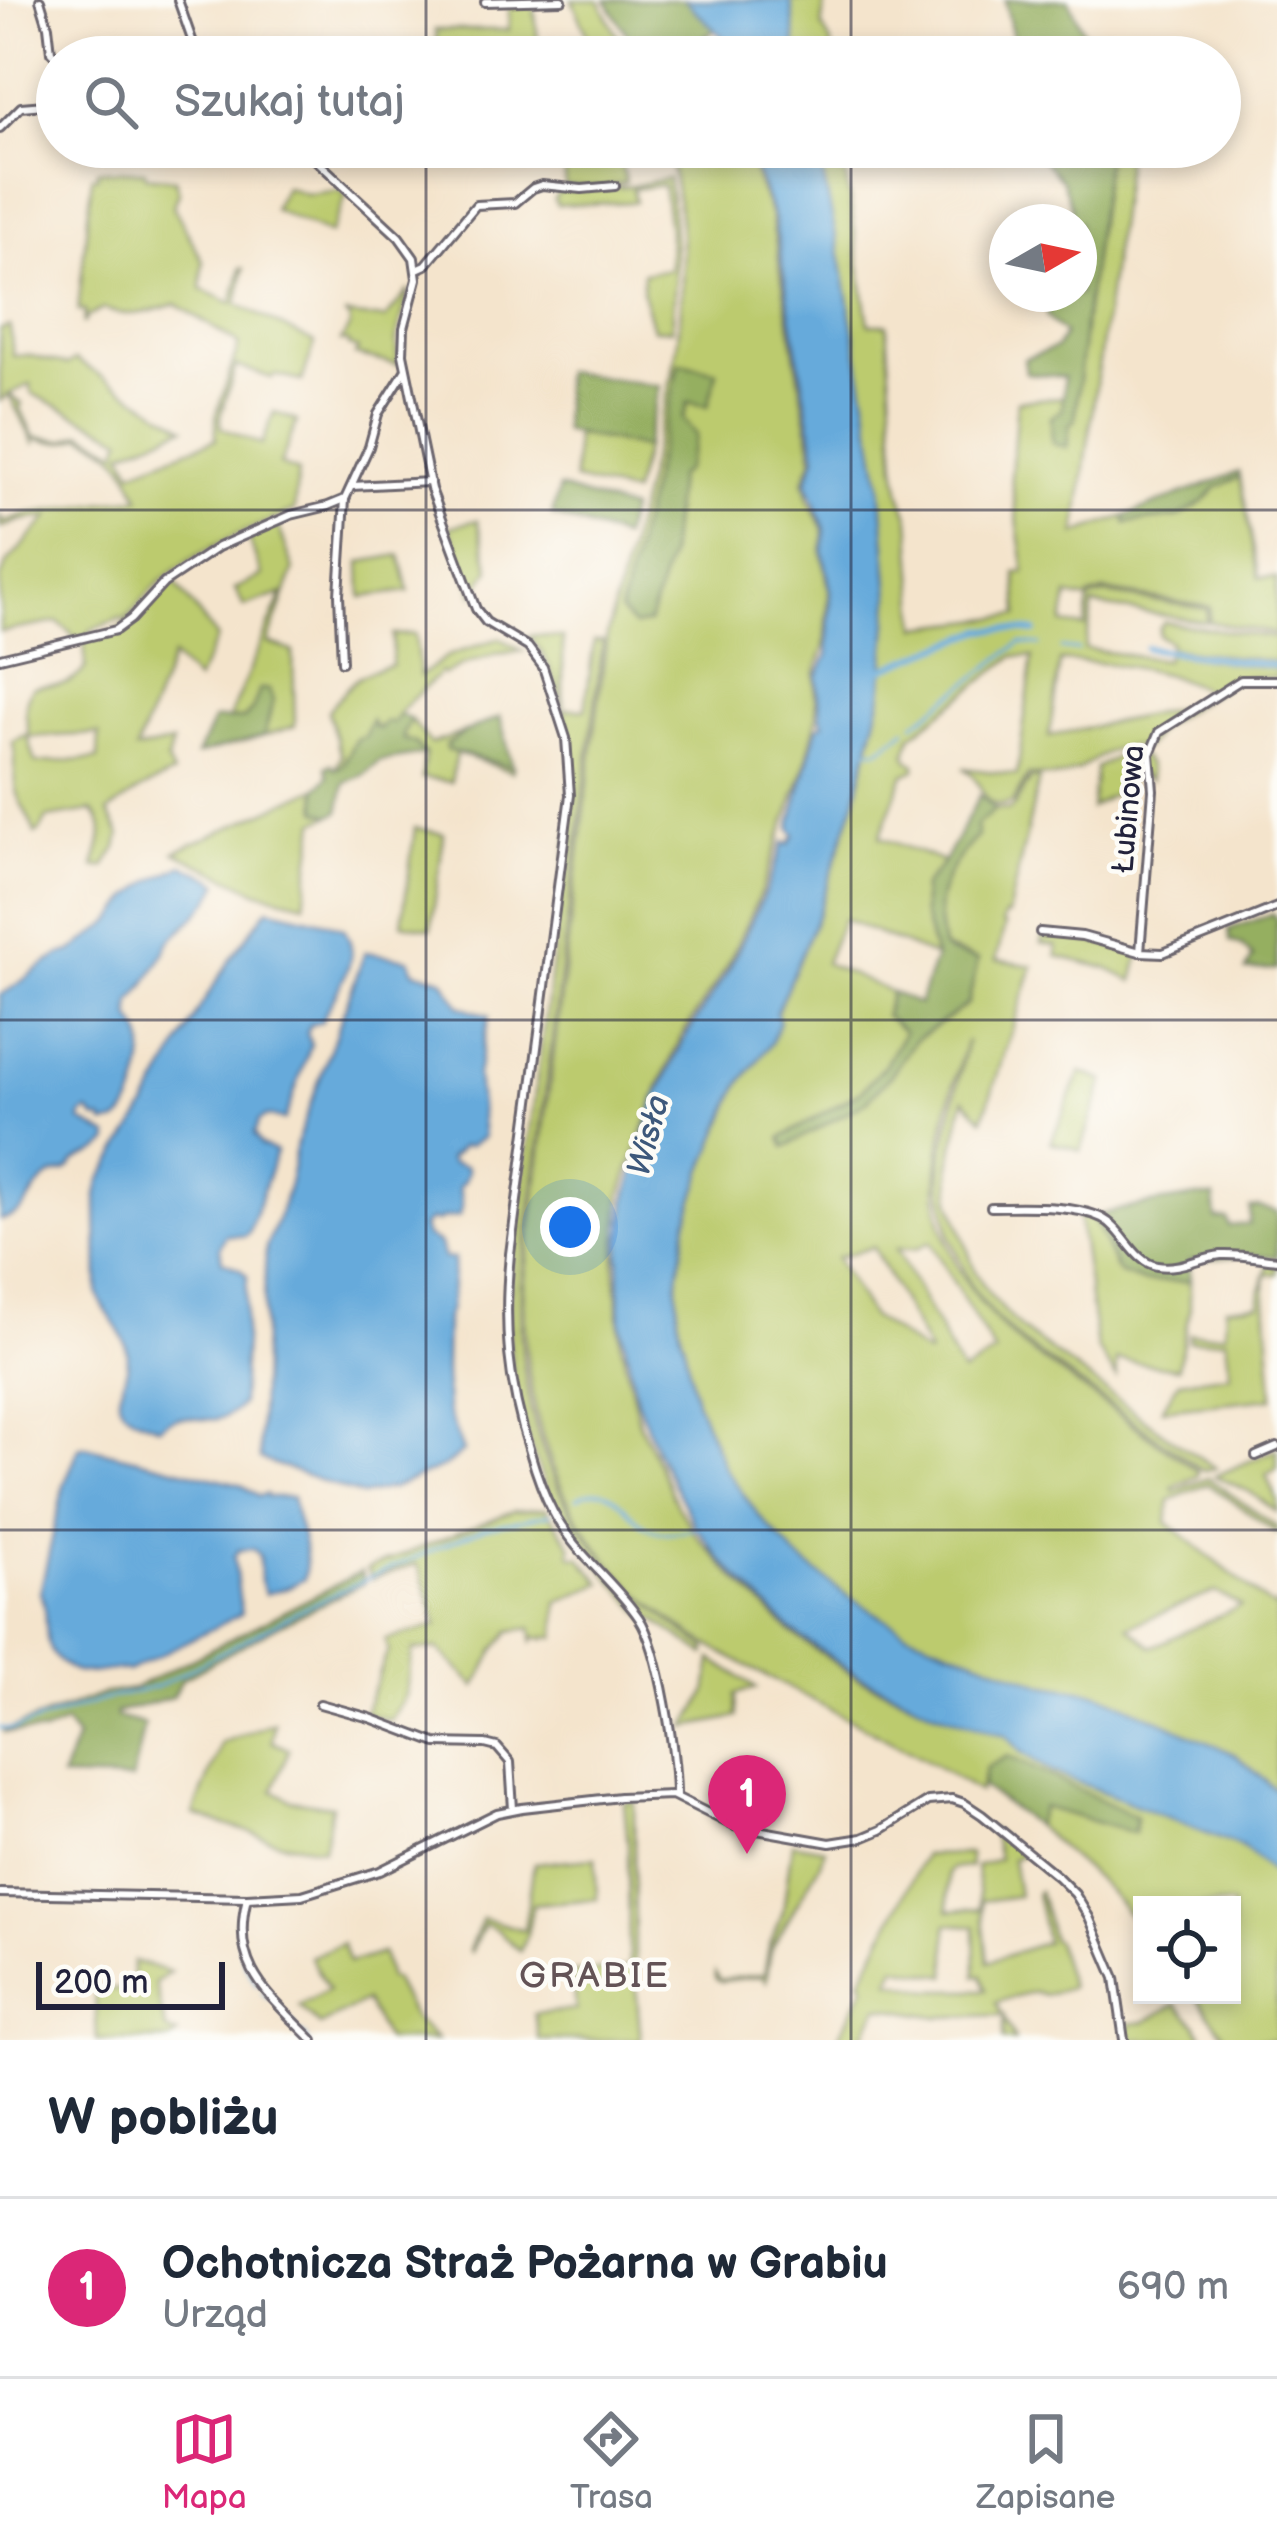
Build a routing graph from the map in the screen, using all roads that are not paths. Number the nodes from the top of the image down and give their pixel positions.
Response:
1 (40, 0) edge
2 (178, 0) edge
3 (562, 0) edge
4 (485, 2) edge
5 (49, 36) edge
6 (191, 36) edge
7 (36, 106) edge
8 (0, 128) edge
9 (325, 168) edge
10 (615, 186) dead end
11 (417, 269) junction
12 (405, 371) junction
13 (430, 482) junction
14 (352, 486) junction
15 (345, 499) junction
16 (0, 658) edge
17 (342, 662) dead end
18 (1277, 680) edge
19 (1277, 907) edge
20 (1040, 932) dead end
21 (1141, 952) junction
22 (991, 1207) dead end
23 (1277, 1260) edge
24 (1277, 1448) edge
25 (1256, 1456) dead end
26 (320, 1704) dead end
27 (676, 1796) junction
28 (513, 1809) junction
29 (0, 1893) edge
30 (247, 1898) junction
31 (313, 2040) edge
32 (1124, 2040) edge

1 - 5 street
2 - 6 street
3 - 4 street
7 - 8 street
9 - 11 street
10 - 11 street
11 - 12 street
12 - 13 street
12 - 14 street
13 - 14 street
13 - 27 street
14 - 15 street
15 - 16 street
15 - 17 street
18 - 21 street, Łubinowa
19 - 21 street
20 - 21 street
22 - 23 street
24 - 25 street
26 - 28 street
27 - 28 street
27 - 32 street
28 - 30 street
29 - 30 street
30 - 31 street

